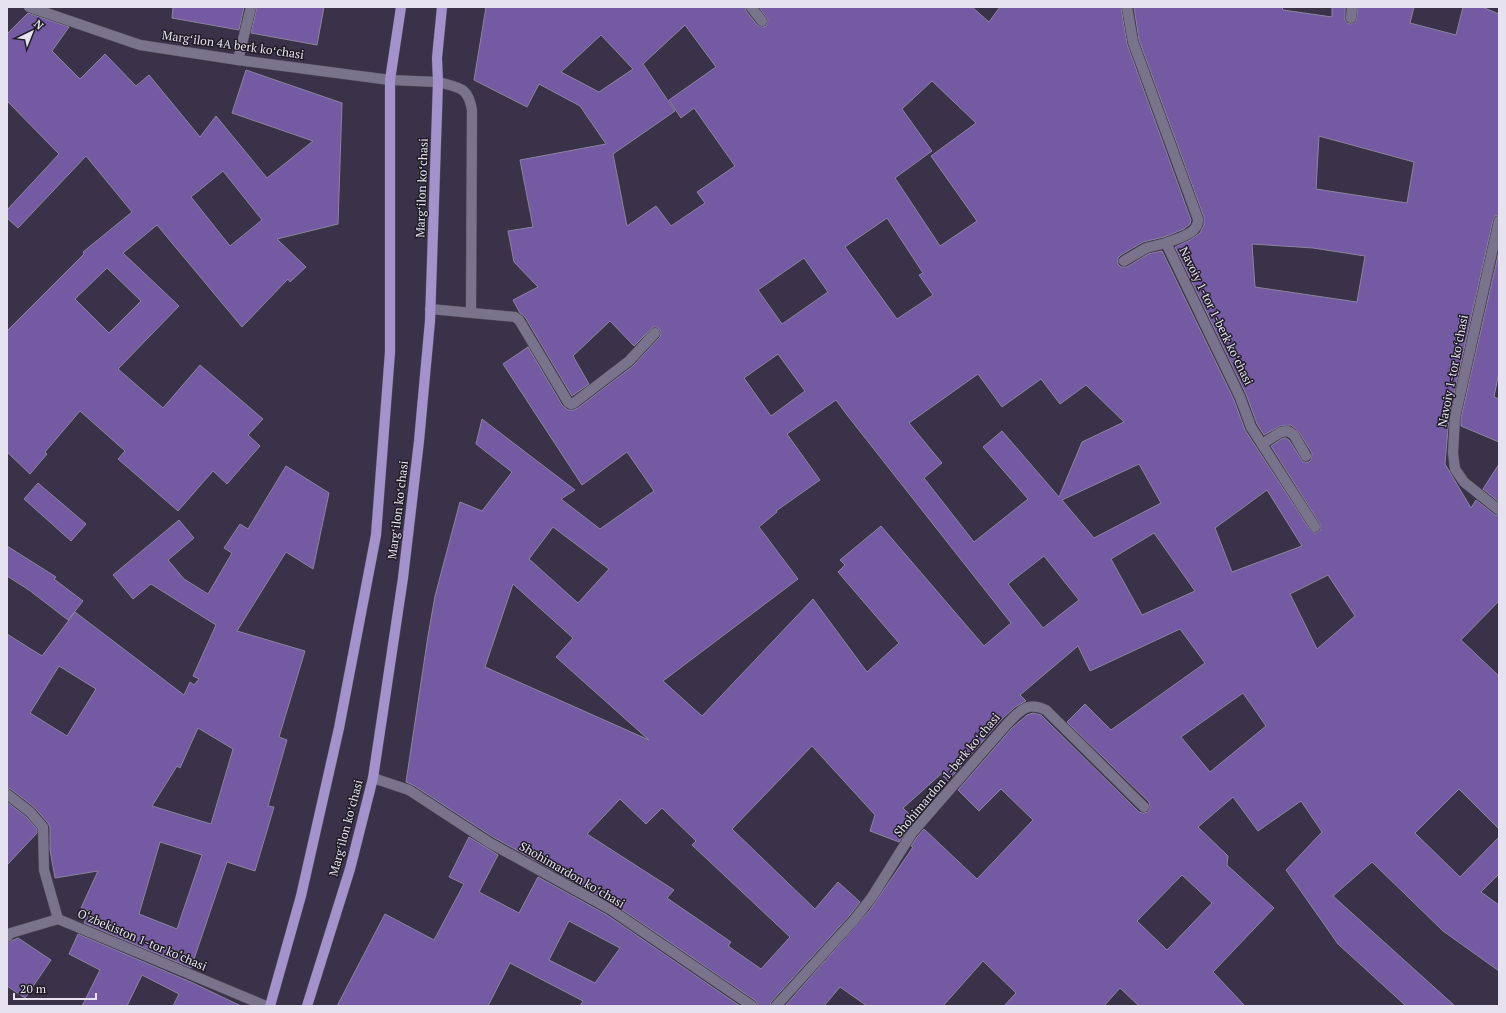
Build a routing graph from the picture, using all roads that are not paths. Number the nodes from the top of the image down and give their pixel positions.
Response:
1 (29, 7) edge
2 (251, 7) edge
3 (401, 7) edge
4 (442, 7) edge
5 (751, 7) edge
6 (1127, 7) edge
7 (1352, 7) edge
8 (1351, 18) dead end
9 (762, 21) dead end
10 (238, 60) junction
11 (390, 80) junction
12 (438, 82) junction
13 (1499, 220) edge
14 (1166, 243) junction
15 (1124, 261) dead end
16 (430, 309) junction
17 (472, 312) junction
18 (655, 333) dead end
19 (1262, 444) junction
20 (1306, 456) dead end
21 (1499, 510) edge
22 (1315, 527) dead end
23 (373, 778) junction
24 (7, 794) edge
25 (1144, 807) dead end
26 (58, 919) junction
27 (7, 936) edge
28 (266, 1006) edge
29 (270, 1006) edge
30 (307, 1006) edge
31 (752, 1006) edge
32 (776, 1006) edge

1 - 10 street, Margʻilon 4А berk koʻchasi
2 - 10 street
3 - 11 main road, Margʻilon koʻchasi
4 - 12 main road, Margʻilon koʻchasi
5 - 9 street
6 - 14 street, Navoiy 1-tor 1-berk koʻchasi
7 - 8 street
10 - 11 street, Margʻilon 4А berk koʻchasi
11 - 12 street, Margʻilon 4А berk koʻchasi
11 - 29 main road, Margʻilon koʻchasi
12 - 16 main road, Margʻilon koʻchasi
12 - 17 street, Margʻilon 4А berk koʻchasi
13 - 21 street, Navoiy 1-tor koʻchasi
14 - 15 street
14 - 19 street, Navoiy 1-tor 1-berk koʻchasi
16 - 17 street
16 - 23 main road, Margʻilon koʻchasi
17 - 18 street
19 - 20 street
19 - 22 street, Navoiy 1-tor 1-berk koʻchasi
23 - 30 main road, Margʻilon koʻchasi
23 - 31 street, Shohimardon koʻchasi
24 - 26 street
25 - 32 street, Shohimardon 1-berk koʻchasi
26 - 27 street, O‘zbekiston 1-tor ko‘chasi
26 - 28 street, O‘zbekiston 1-tor ko‘chasi

